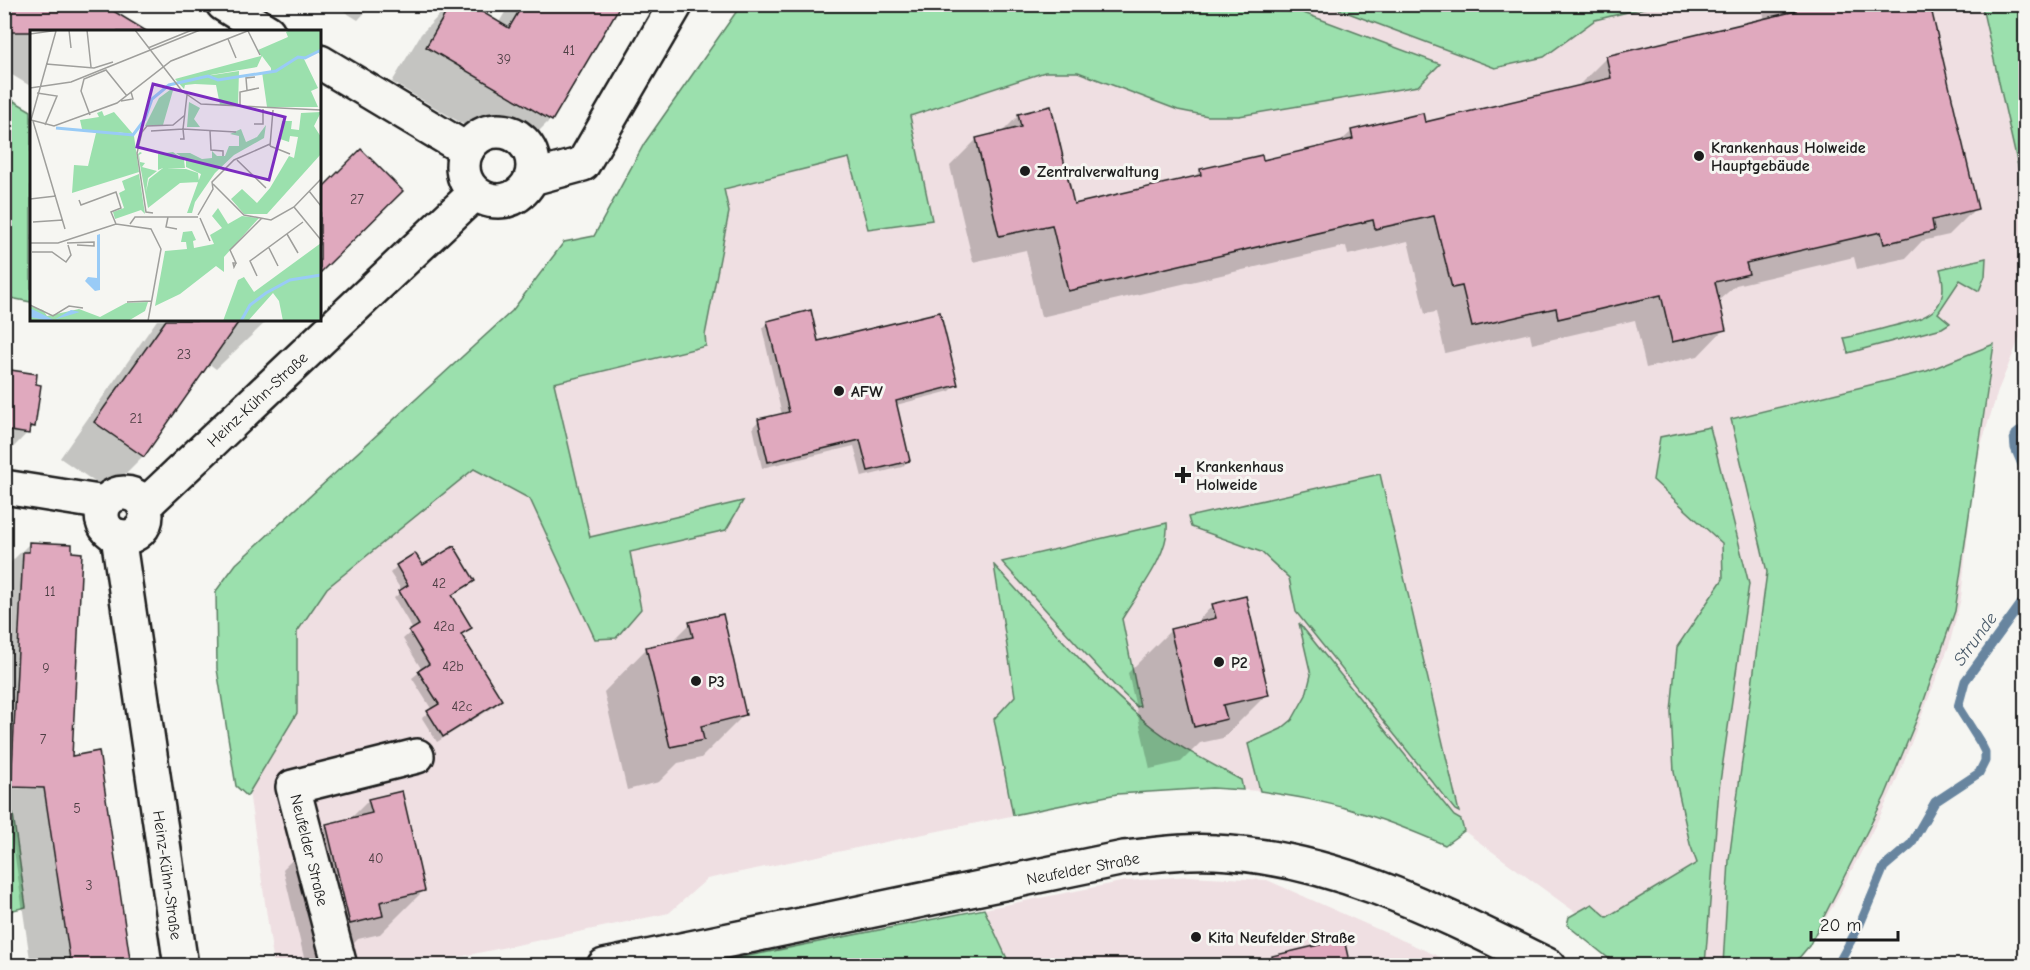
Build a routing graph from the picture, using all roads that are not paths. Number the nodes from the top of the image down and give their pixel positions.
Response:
1 (223, 4) edge
2 (676, 4) edge
3 (265, 30) edge
4 (321, 63) edge
5 (467, 150) junction
6 (532, 178) junction
7 (476, 193) junction
8 (4, 487) edge
9 (105, 502) junction
10 (144, 506) junction
11 (118, 536) junction
12 (417, 756) dead end
13 (181, 966) edge
14 (340, 966) edge
15 (604, 966) edge
16 (1549, 966) edge

1 - 3 street
2 - 6 street
4 - 5 street
5 - 6 street
5 - 7 street
6 - 7 street
7 - 10 street, Heinz-Kühn-Straße
8 - 9 street
9 - 10 street
9 - 11 street, Heinz-Kühn-Straße
10 - 11 street, Heinz-Kühn-Straße
11 - 13 street, Heinz-Kühn-Straße
12 - 14 street, Neufelder Straße
15 - 16 street, Neufelder Straße

